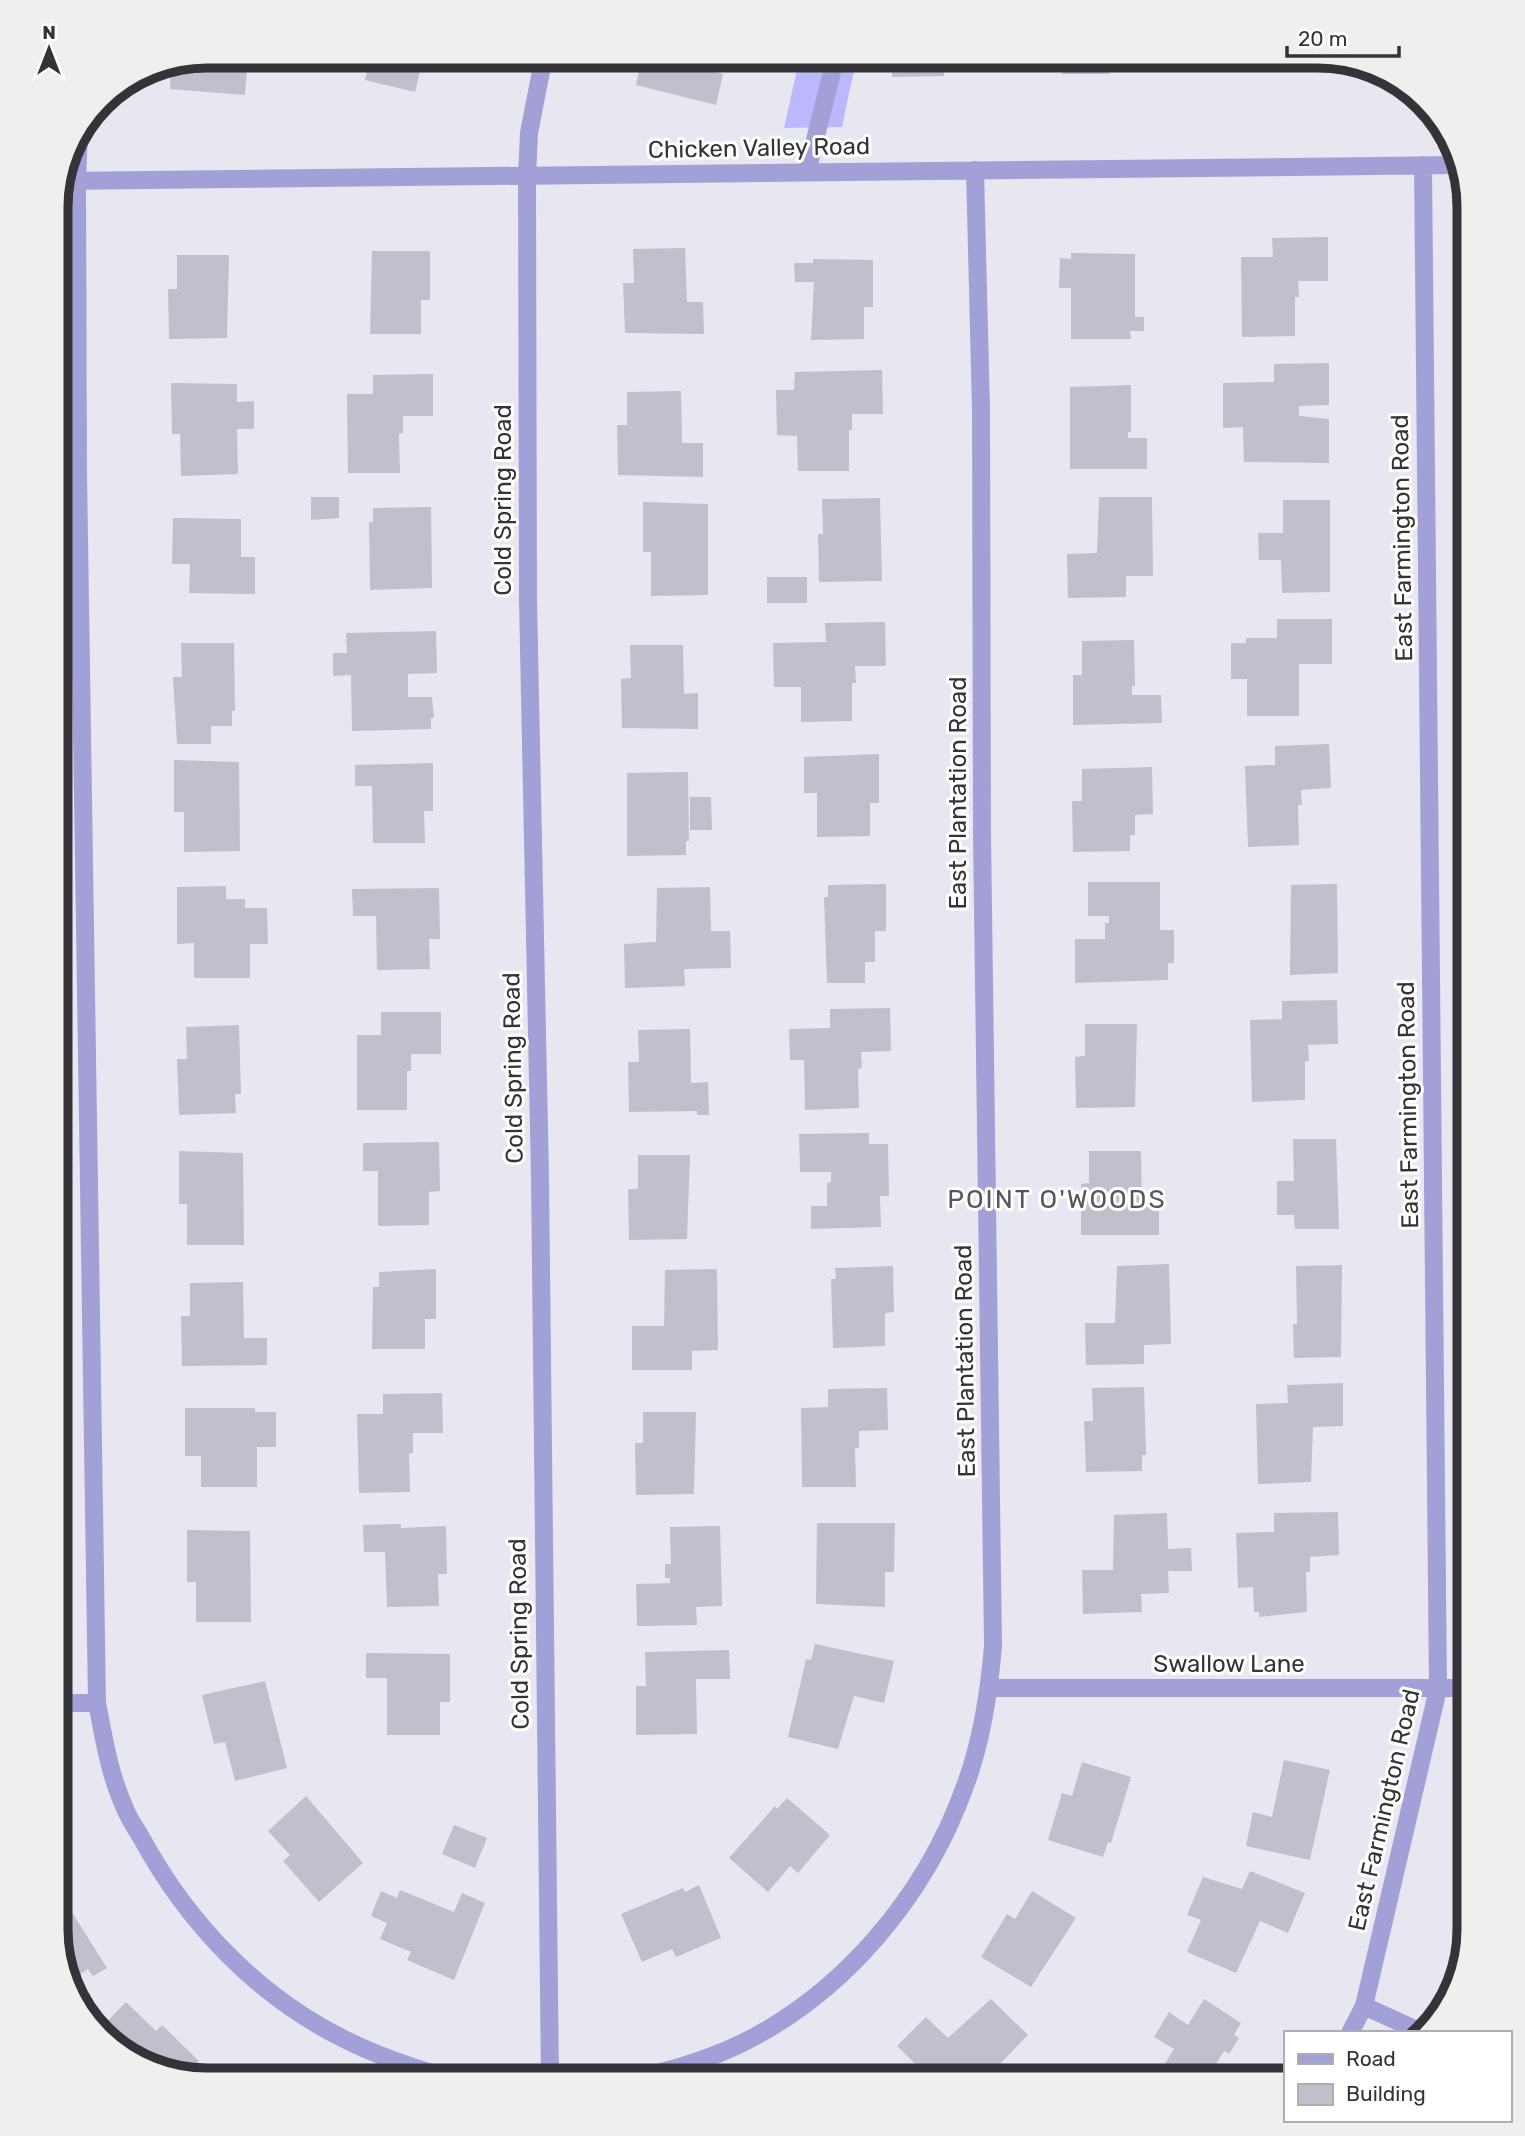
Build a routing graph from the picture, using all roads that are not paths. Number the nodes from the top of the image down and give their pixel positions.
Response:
1 (541, 69) edge
2 (833, 69) edge
3 (1423, 165) junction
4 (1450, 165) edge
5 (975, 170) junction
6 (807, 172) junction
7 (527, 176) junction
8 (71, 181) edge
9 (69, 188) edge
10 (989, 1688) junction
11 (1457, 1688) edge
12 (1438, 1689) junction
13 (68, 1703) edge
14 (97, 1703) junction
15 (1364, 2006) junction
16 (1414, 2029) edge
17 (1351, 2031) edge
18 (412, 2067) edge
19 (550, 2067) edge
20 (677, 2067) edge

1 - 7 street, Cold Spring Road
2 - 6 street
3 - 4 street, Chicken Valley Road
3 - 5 street, Chicken Valley Road
3 - 12 street, East Farmington Road
5 - 6 street, Chicken Valley Road
5 - 10 street, East Plantation Road
6 - 7 street, Chicken Valley Road
7 - 8 street, Chicken Valley Road
7 - 19 street, Cold Spring Road
9 - 14 street
10 - 12 street, Swallow Lane
10 - 20 street, East Plantation Road
11 - 12 street, Swallow Lane
12 - 15 street, East Farmington Road
13 - 14 street
14 - 18 street
15 - 16 street
15 - 17 street, East Farmington Road

